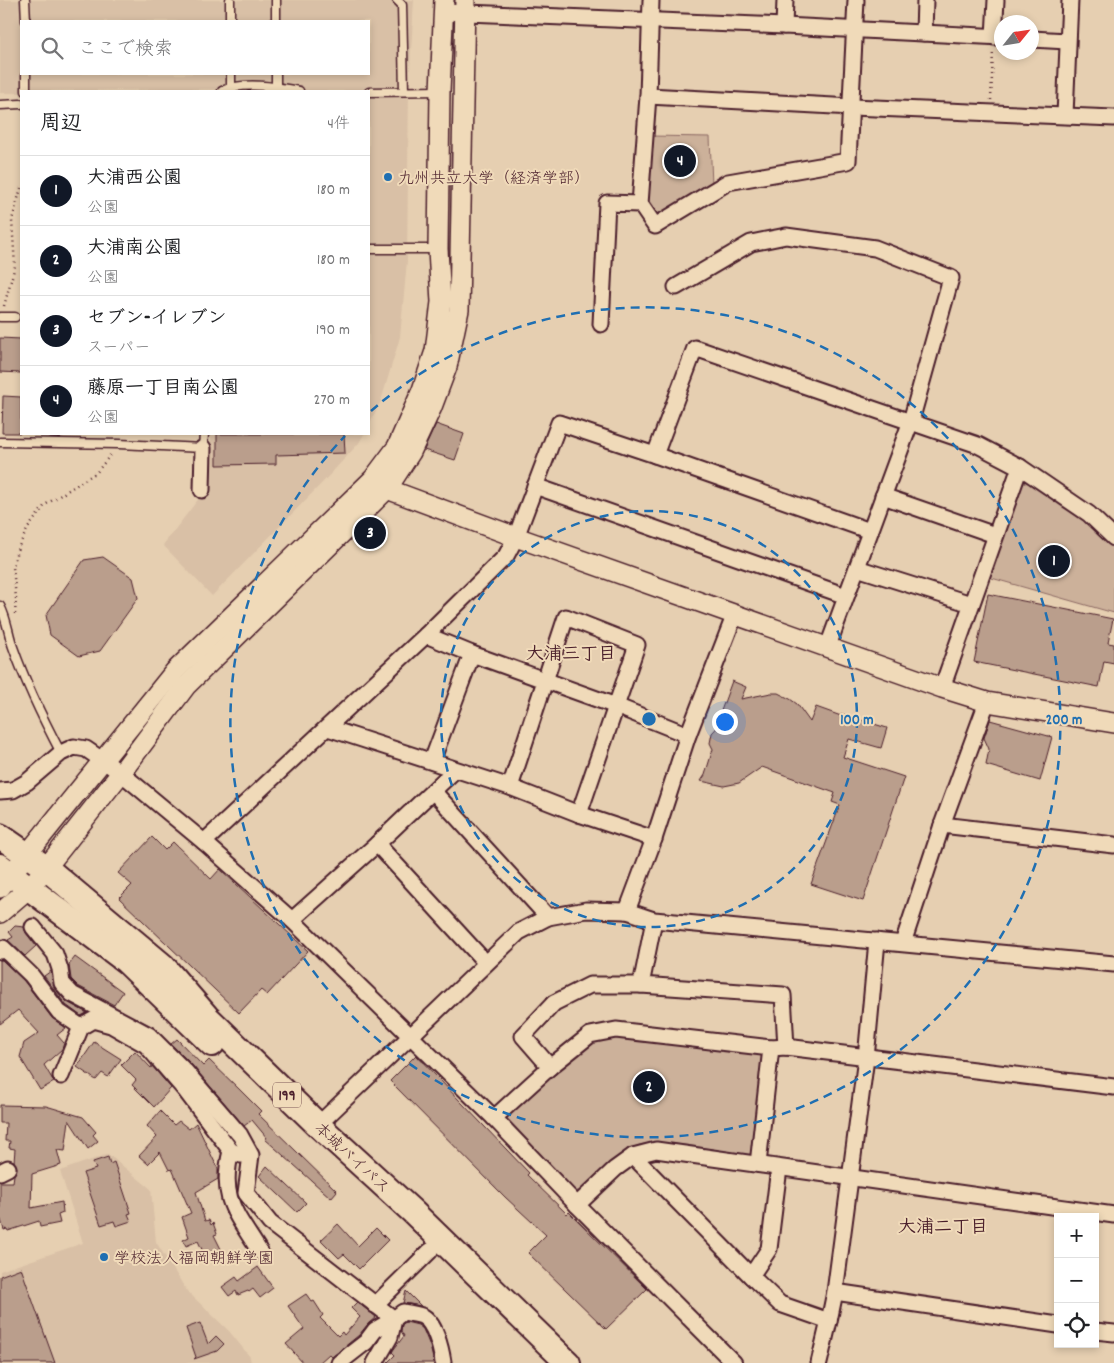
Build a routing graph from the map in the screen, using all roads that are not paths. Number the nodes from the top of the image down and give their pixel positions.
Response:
1 (25, 0) edge
2 (230, 0) edge
3 (276, 0) edge
4 (397, 0) edge
5 (651, 0) edge
6 (785, 0) edge
7 (856, 0) edge
8 (925, 0) edge
9 (996, 0) edge
10 (1070, 0) edge
11 (444, 6) edge
12 (464, 6) edge
13 (997, 15) edge
14 (26, 20) edge
15 (230, 20) edge
16 (276, 20) edge
17 (650, 22) junction
18 (784, 26) junction
19 (854, 30) junction
20 (924, 33) junction
21 (994, 37) edge
22 (1039, 39) edge
23 (1067, 41) junction
24 (26, 75) edge
25 (231, 75) edge
26 (276, 75) edge
27 (276, 86) junction
28 (231, 87) junction
29 (26, 90) edge
30 (224, 90) edge
31 (294, 90) edge
32 (404, 91) junction
33 (440, 91) junction
34 (370, 92) edge
35 (648, 96) junction
36 (20, 104) edge
37 (0, 105) edge
38 (852, 107) junction
39 (1065, 115) junction
40 (1114, 118) edge
41 (640, 204) junction
42 (370, 249) edge
43 (438, 249) junction
44 (676, 286) dead end
45 (0, 317) edge
46 (15, 317) dead end
47 (601, 324) dead end
48 (911, 421) junction
49 (204, 441) edge
50 (0, 442) edge
51 (655, 455) junction
52 (1020, 467) junction
53 (380, 484) junction
54 (535, 486) junction
55 (202, 490) dead end
56 (883, 496) junction
57 (870, 531) junction
58 (994, 535) junction
59 (516, 537) junction
60 (1114, 538) edge
61 (857, 568) junction
62 (846, 596) junction
63 (971, 604) junction
64 (0, 606) edge
65 (735, 614) junction
66 (426, 635) junction
67 (828, 646) junction
68 (472, 654) junction
69 (545, 679) junction
70 (942, 688) junction
71 (987, 702) junction
72 (616, 706) junction
73 (1114, 723) edge
74 (328, 728) junction
75 (688, 735) junction
76 (61, 753) junction
77 (102, 760) junction
78 (432, 761) junction
79 (455, 770) junction
80 (121, 773) junction
81 (510, 787) junction
82 (0, 791) edge
83 (433, 791) junction
84 (578, 814) junction
85 (942, 825) junction
86 (0, 836) edge
87 (654, 839) junction
88 (204, 842) junction
89 (377, 844) junction
90 (1114, 845) edge
91 (26, 855) junction
92 (46, 868) junction
93 (10, 879) edge
94 (627, 911) junction
95 (0, 913) edge
96 (548, 917) junction
97 (292, 920) junction
98 (654, 920) junction
99 (33, 927) dead end
100 (876, 941) junction
101 (903, 943) junction
102 (0, 952) edge
103 (486, 964) junction
104 (1114, 964) edge
105 (641, 985) junction
106 (81, 1026) junction
107 (410, 1036) junction
108 (778, 1048) junction
109 (866, 1058) junction
110 (550, 1067) junction
111 (61, 1076) dead end
112 (1114, 1087) edge
113 (494, 1118) junction
114 (318, 1125) junction
115 (231, 1150) junction
116 (633, 1156) junction
117 (250, 1162) junction
118 (758, 1164) junction
119 (779, 1168) junction
120 (849, 1178) junction
121 (577, 1205) junction
122 (1114, 1215) edge
123 (430, 1251) junction
124 (260, 1252) dead end
125 (751, 1276) junction
126 (834, 1292) junction
127 (375, 1305) junction
128 (394, 1319) junction
129 (829, 1321) junction
130 (1054, 1324) edge
131 (1099, 1331) edge
132 (1114, 1333) edge
133 (443, 1362) edge
134 (333, 1363) edge
135 (375, 1363) edge
136 (546, 1363) edge
137 (568, 1363) edge
138 (734, 1363) edge
139 (819, 1363) edge

1 - 14 lane
2 - 15 lane
3 - 16 lane
4 - 32 lane
5 - 17 street
6 - 18 street
7 - 19 street
8 - 20 street
9 - 13 street
10 - 23 street
11 - 12 street
11 - 33 street
12 - 17 street
12 - 53 street
17 - 18 street
17 - 35 street
18 - 19 street
19 - 20 street
19 - 38 street
20 - 21 street
22 - 23 street
23 - 39 street
24 - 29 lane
25 - 28 lane
26 - 27 lane
27 - 28 lane
27 - 31 lane
28 - 30 lane
32 - 33 lane
32 - 34 lane
33 - 43 street
35 - 38 street
35 - 41 street
36 - 37 lane
38 - 39 street
38 - 41 street
39 - 40 street
41 - 47 street
42 - 43 lane
43 - 53 street
44 - 48 street
45 - 46 lane
48 - 51 street
48 - 52 street
48 - 56 street
49 - 50 lane
49 - 55 street
51 - 54 street
51 - 57 street
52 - 58 street
52 - 60 street
53 - 59 street
53 - 77 street
53 - 80 street
54 - 59 street
54 - 62 street
56 - 57 street
56 - 58 street
57 - 61 street
58 - 63 street
59 - 65 street
59 - 66 street
61 - 62 street
61 - 63 street
62 - 67 street
63 - 70 street
64 - 76 lane
65 - 67 street
65 - 75 street
66 - 68 street
66 - 74 street
67 - 70 street
68 - 69 street
68 - 78 street
69 - 72 street
69 - 72 street
69 - 81 street
70 - 71 street
71 - 73 street
71 - 85 street
72 - 75 street
72 - 84 street
74 - 78 street
74 - 88 street
75 - 87 street
76 - 77 street
76 - 82 street
77 - 80 street
77 - 91 street
78 - 79 street
79 - 81 street
79 - 83 street
80 - 88 street
80 - 92 street
81 - 84 street
83 - 89 street
83 - 96 street
84 - 87 street
85 - 90 street
85 - 101 street
86 - 91 highway, 本城バイパス / 199
87 - 94 street
88 - 97 street
89 - 97 street
89 - 103 street
91 - 92 highway, 本城バイパス / 199
91 - 93 street
92 - 93 street
92 - 114 highway, 本城バイパス / 199
93 - 95 street
93 - 123 highway, 本城バイパス / 199
94 - 96 street
94 - 98 street
96 - 103 street
97 - 107 street
98 - 100 street
98 - 105 street
99 - 117 street
100 - 101 street
100 - 109 street
101 - 104 street
102 - 106 street
103 - 107 street
105 - 108 street
105 - 110 street
106 - 111 street
106 - 115 street
107 - 113 street
107 - 114 street
108 - 109 street
108 - 110 street
108 - 118 street
109 - 112 street
109 - 120 street
110 - 113 street
113 - 121 street
114 - 137 highway, 本城バイパス / 199
115 - 117 street
115 - 124 street
116 - 118 street
116 - 121 street
116 - 125 street
117 - 127 street
118 - 119 street
119 - 120 street
119 - 125 street
120 - 122 street
120 - 126 street
121 - 138 street
123 - 127 street
123 - 136 highway, 本城バイパス / 199
125 - 129 street
126 - 129 street
126 - 130 street
127 - 128 street
128 - 133 street
128 - 134 street
128 - 135 street
129 - 139 street
131 - 132 street

